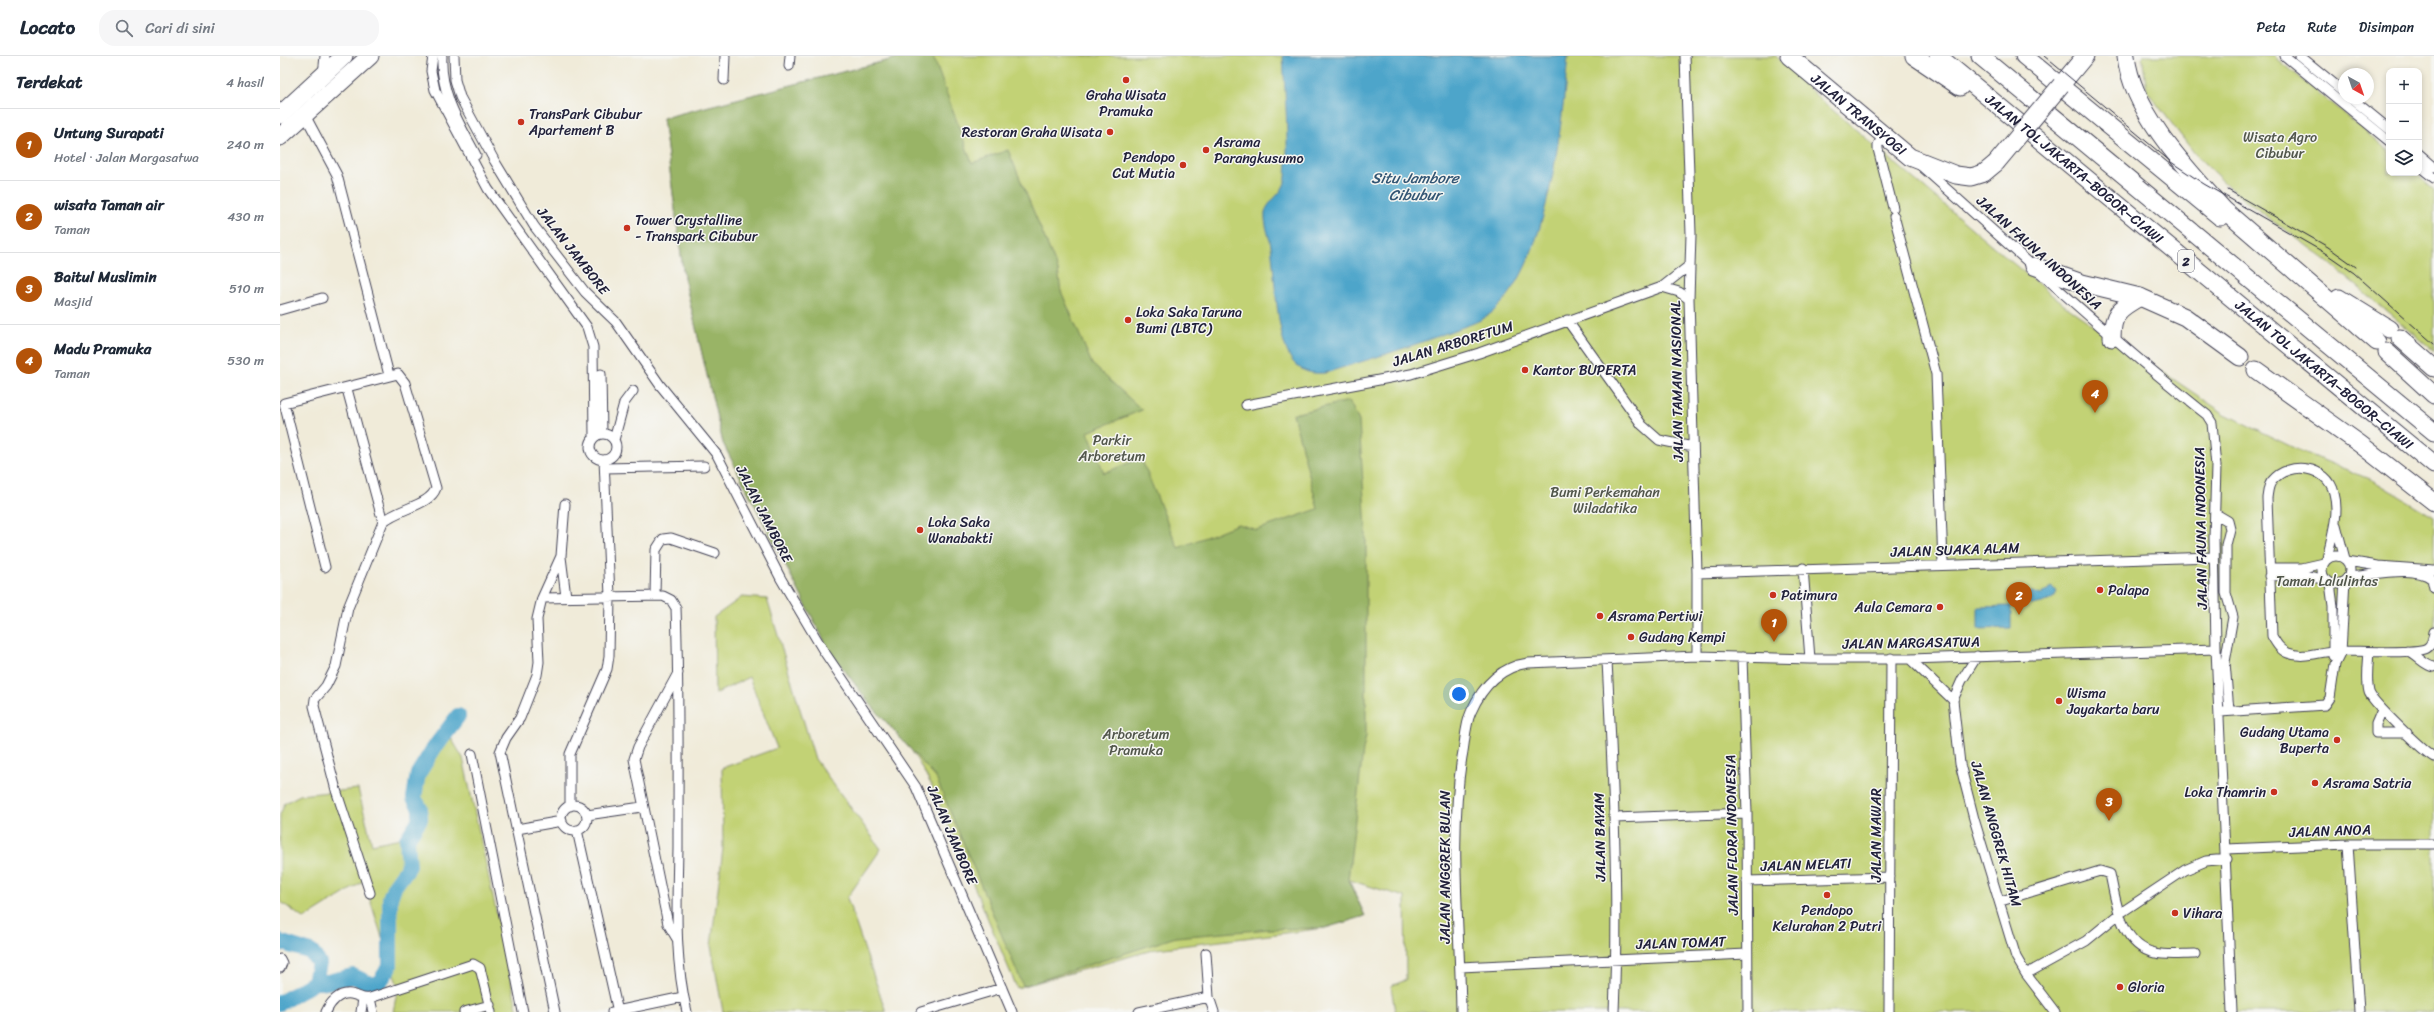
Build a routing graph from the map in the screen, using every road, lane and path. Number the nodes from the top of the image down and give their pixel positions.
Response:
1 (325, 56) edge
2 (344, 56) edge
3 (370, 56) edge
4 (433, 56) edge
5 (442, 56) edge
6 (454, 56) edge
7 (725, 56) edge
8 (790, 56) edge
9 (1790, 56) edge
10 (1914, 56) edge
11 (1938, 56) edge
12 (1980, 56) edge
13 (2024, 56) edge
14 (2085, 56) edge
15 (2126, 56) edge
16 (2285, 56) edge
17 (2300, 56) edge
18 (1686, 60) edge
19 (789, 66) dead end
20 (431, 71) junction
21 (441, 74) junction
22 (323, 76) junction
23 (724, 80) dead end
24 (2338, 87) edge
25 (439, 88) junction
26 (2358, 104) edge
27 (280, 115) edge
28 (305, 115) junction
29 (2386, 127) edge
30 (1883, 136) junction
31 (280, 138) edge
32 (2037, 138) junction
33 (2387, 140) edge
34 (1910, 157) junction
35 (2422, 157) edge
36 (2434, 167) edge
37 (2422, 168) edge
38 (2434, 178) edge
39 (1690, 265) junction
40 (2034, 266) junction
41 (2294, 270) junction
42 (1662, 287) junction
43 (2140, 297) junction
44 (322, 298) dead end
45 (1689, 299) junction
46 (280, 310) edge
47 (1567, 320) junction
48 (2112, 338) junction
49 (2240, 357) dead end
50 (2434, 368) edge
51 (2256, 370) dead end
52 (389, 375) junction
53 (347, 388) junction
54 (633, 391) dead end
55 (2434, 395) edge
56 (282, 404) edge
57 (1246, 405) dead end
58 (2434, 432) edge
59 (598, 436) junction
60 (614, 440) junction
61 (1693, 447) junction
62 (604, 464) junction
63 (2434, 465) edge
64 (704, 466) dead end
65 (2434, 502) edge
66 (565, 504) dead end
67 (2216, 514) junction
68 (384, 522) junction
69 (2335, 522) junction
70 (715, 553) dead end
71 (561, 556) junction
72 (2214, 557) junction
73 (2346, 560) junction
74 (2325, 561) junction
75 (1944, 564) junction
76 (325, 567) dead end
77 (1803, 568) junction
78 (2434, 570) edge
79 (2269, 572) junction
80 (1697, 573) junction
81 (2347, 578) junction
82 (2328, 581) junction
83 (2434, 588) edge
84 (655, 595) junction
85 (610, 596) junction
86 (566, 597) junction
87 (542, 598) junction
88 (2434, 632) edge
89 (2216, 649) junction
90 (2406, 650) junction
91 (2336, 651) junction
92 (2369, 652) junction
93 (1697, 656) junction
94 (1977, 656) junction
95 (1742, 658) junction
96 (1891, 658) junction
97 (1810, 659) junction
98 (1910, 659) junction
99 (1607, 661) junction
100 (2434, 667) edge
101 (679, 671) junction
102 (1953, 700) junction
103 (2382, 710) junction
104 (2225, 711) junction
105 (2407, 733) junction
106 (472, 754) dead end
107 (2434, 757) edge
108 (570, 806) junction
109 (642, 808) junction
110 (1747, 813) junction
111 (587, 815) junction
112 (1615, 818) junction
113 (562, 821) junction
114 (517, 829) junction
115 (577, 830) junction
116 (2348, 844) junction
117 (2434, 844) edge
118 (2226, 849) junction
119 (2227, 859) junction
120 (1890, 877) junction
121 (1747, 881) junction
122 (370, 893) dead end
123 (2001, 901) junction
124 (2119, 914) junction
125 (677, 939) junction
126 (1206, 952) dead end
127 (1747, 954) junction
128 (2195, 954) dead end
129 (280, 959) edge
130 (1616, 960) junction
131 (1460, 967) junction
132 (280, 968) edge
133 (2026, 974) junction
134 (1002, 988) junction
135 (683, 997) junction
136 (1210, 997) junction
137 (367, 998) junction
138 (490, 1008) edge
139 (326, 1012) edge
140 (361, 1012) edge
141 (373, 1012) edge
142 (464, 1012) edge
143 (523, 1012) edge
144 (555, 1012) edge
145 (616, 1012) edge
146 (687, 1012) edge
147 (922, 1012) edge
148 (1012, 1012) edge
149 (1139, 1012) edge
150 (1214, 1012) edge
151 (1461, 1012) edge
152 (1614, 1012) edge
153 (1748, 1012) edge
154 (1889, 1012) edge
155 (2055, 1012) edge
156 (2232, 1012) edge
157 (2359, 1012) edge

1 - 22 street
2 - 22 highway
3 - 28 highway
4 - 20 street
5 - 21 street
6 - 134 street, JALAN JAMBORE
7 - 23 street
8 - 19 street
9 - 30 highway, JALAN TRANSYOGI
10 - 32 highway
11 - 32 highway, JALAN TOL JAKARTA–BOGOR–CIAWI / 2
12 - 58 highway, JALAN TOL JAKARTA–BOGOR–CIAWI / 2
13 - 41 highway
14 - 34 highway, JALAN TRANSYOGI, bridge
15 - 41 highway
16 - 33 street
17 - 24 street
18 - 39 street, JALAN TAMAN NASIONAL
20 - 21 street
20 - 25 street
21 - 25 street
22 - 27 highway
25 - 59 street
26 - 29 street
28 - 31 highway
28 - 52 street
30 - 34 highway, JALAN TRANSYOGI
30 - 75 street
32 - 63 highway, JALAN TOL JAKARTA–BOGOR–CIAWI / 2
34 - 40 street, JALAN FAUNA INDONESIA
35 - 36 street
37 - 38 street
39 - 42 street, JALAN ARBORETUM
39 - 45 street, JALAN TAMAN NASIONAL
40 - 43 highway
40 - 48 street, JALAN FAUNA INDONESIA
41 - 50 highway
41 - 55 highway
42 - 45 street
42 - 47 street, JALAN ARBORETUM
43 - 48 highway
43 - 49 highway
44 - 46 street
45 - 61 street, JALAN TAMAN NASIONAL
47 - 57 street, JALAN ARBORETUM
47 - 61 street
48 - 67 street, JALAN FAUNA INDONESIA
51 - 65 highway
52 - 53 street
52 - 68 street
53 - 56 street
53 - 68 street
54 - 60 street
56 - 76 street
59 - 60 street
59 - 62 street
60 - 62 street
61 - 80 street, JALAN TAMAN NASIONAL
62 - 64 street
62 - 85 street
66 - 71 street
67 - 72 street, JALAN FAUNA INDONESIA
67 - 104 street
68 - 122 street
69 - 73 street
69 - 74 street
69 - 79 street
70 - 84 street
71 - 86 street
71 - 87 street
72 - 75 street, JALAN SUAKA ALAM
72 - 89 street, JALAN FAUNA INDONESIA
73 - 74 street
73 - 78 street
73 - 81 street
74 - 79 street
74 - 82 street
75 - 77 street, JALAN SUAKA ALAM
77 - 80 street, JALAN SUAKA ALAM
77 - 97 street
79 - 82 street
79 - 91 street
80 - 93 street, JALAN TAMAN NASIONAL
81 - 82 street
81 - 83 street
81 - 91 street
82 - 91 street
84 - 85 street
84 - 101 street
85 - 86 street
85 - 108 street
86 - 87 street
87 - 114 street
88 - 90 street
89 - 94 street, JALAN MARGASATWA
89 - 104 street, JALAN FAUNA INDONESIA
90 - 92 street
90 - 100 street
91 - 92 street
91 - 104 street
92 - 103 street
93 - 95 street, JALAN MARGASATWA
93 - 99 street, JALAN MARGASATWA
94 - 98 street, JALAN MARGASATWA
94 - 102 street
95 - 97 street, JALAN MARGASATWA
95 - 110 street, JALAN FLORA INDONESIA
96 - 97 street, JALAN MARGASATWA
96 - 98 street, JALAN MARGASATWA
96 - 120 street, JALAN MAWAR
98 - 102 street
99 - 112 street, JALAN BAYAM
99 - 131 street, JALAN ANGGREK BULAN
101 - 109 street
101 - 125 street
102 - 123 street, JALAN ANGGREK HITAM
103 - 105 street
103 - 105 street
104 - 118 street, JALAN FAUNA INDONESIA
105 - 107 street
106 - 143 street
108 - 111 street
108 - 113 street
109 - 111 street
109 - 125 street
110 - 112 street
110 - 121 street, JALAN FLORA INDONESIA
111 - 115 street
112 - 130 street, JALAN BAYAM
113 - 114 street
113 - 115 street
114 - 144 street
115 - 145 street
116 - 117 street, JALAN ANOA
116 - 118 street, JALAN ANOA
116 - 157 street
118 - 119 street, JALAN FAUNA INDONESIA
119 - 124 street
119 - 156 street, JALAN FAUNA INDONESIA
120 - 121 street, JALAN MELATI
120 - 154 street, JALAN MAWAR
121 - 127 street, JALAN FLORA INDONESIA
123 - 124 street
123 - 133 street, JALAN ANGGREK HITAM
124 - 128 street
124 - 133 street
125 - 135 street
126 - 136 street
127 - 130 street, JALAN TOMAT
127 - 153 street, JALAN FLORA INDONESIA
129 - 132 street
130 - 131 street, JALAN TOMAT
130 - 152 street, JALAN BAYAM
131 - 151 street, JALAN ANGGREK BULAN
133 - 155 street, JALAN ANGGREK HITAM
134 - 147 street
134 - 148 street, JALAN JAMBORE
135 - 145 street
135 - 146 street
136 - 149 street
136 - 150 street
137 - 138 street
137 - 139 street
137 - 140 street
137 - 141 street
138 - 142 street

